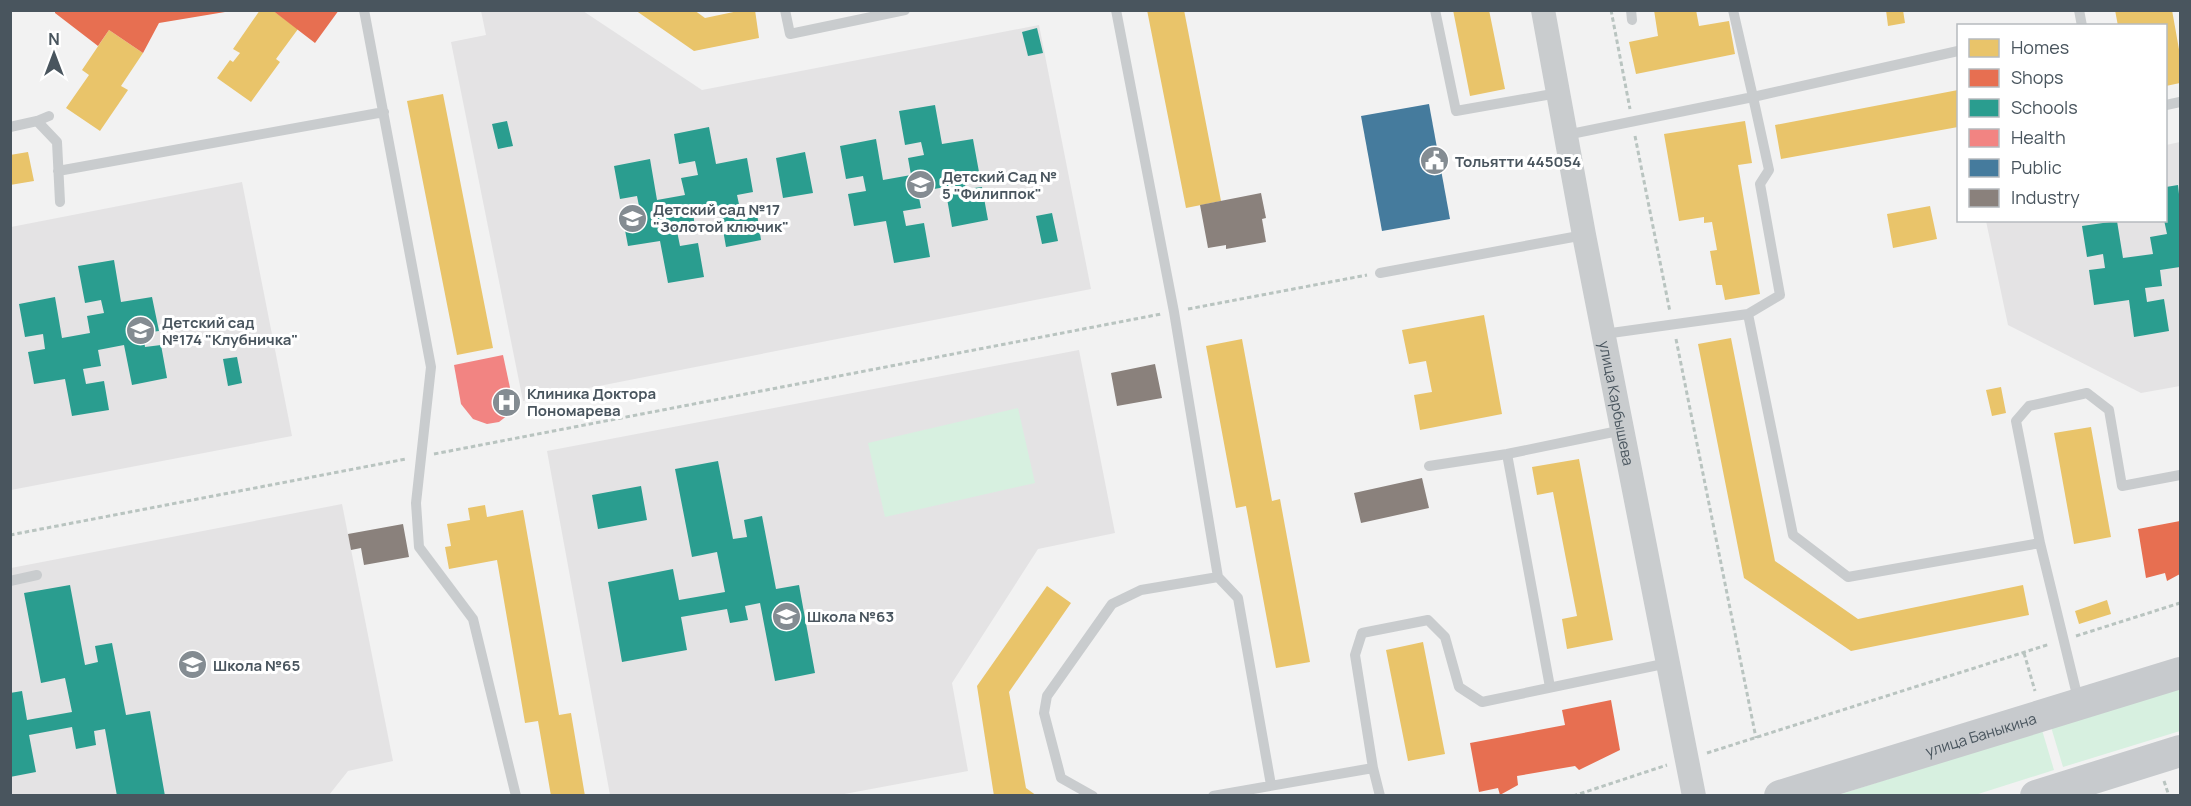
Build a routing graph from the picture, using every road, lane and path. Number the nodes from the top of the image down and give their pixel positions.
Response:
1 (364, 10) edge
2 (785, 10) edge
3 (905, 10) edge
4 (1116, 10) edge
5 (1434, 10) edge
6 (1543, 10) edge
7 (1611, 10) edge
8 (1733, 10) edge
9 (1957, 51) edge
10 (1558, 93) junction
11 (1753, 97) junction
12 (384, 112) junction
13 (49, 116) dead end
14 (37, 121) junction
15 (1632, 121) junction
16 (10, 127) edge
17 (1566, 135) junction
18 (58, 171) junction
19 (60, 202) dead end
20 (1584, 235) junction
21 (1380, 273) joint
22 (1174, 312) junction
23 (1748, 314) junction
24 (1673, 325) junction
25 (1604, 334) junction
26 (1623, 430) junction
27 (1507, 454) junction
28 (421, 456) junction
29 (1429, 466) dead end
30 (2181, 475) edge
31 (10, 535) edge
32 (2040, 543) junction
33 (37, 575) dead end
34 (1218, 577) junction
35 (10, 581) edge
36 (2181, 603) edge
37 (2063, 640) junction
38 (2024, 652) junction
39 (1668, 663) junction
40 (2181, 673) edge
41 (1550, 687) junction
42 (2037, 696) dead end
43 (2079, 705) junction
44 (1756, 738) junction
45 (2181, 752) edge
46 (1687, 759) junction
47 (1373, 768) junction
48 (2163, 780) dead end
49 (1271, 785) junction
50 (516, 795) edge
51 (1093, 795) edge
52 (1213, 795) edge
53 (1380, 795) edge
54 (1573, 795) edge
55 (1694, 795) edge
56 (1780, 795) edge
57 (2036, 795) edge
58 (2169, 795) edge

1 - 12 lane
2 - 3 lane
4 - 22 lane
5 - 10 lane
6 - 10 street, улица Карбышева
7 - 15 path
8 - 11 lane
9 - 11 lane
10 - 17 street, улица Карбышева
11 - 15 lane
11 - 23 lane
12 - 18 lane
12 - 28 lane
13 - 14 lane
14 - 16 lane
14 - 18 lane
15 - 17 lane
15 - 24 path
17 - 20 street, улица Карбышева
18 - 19 lane
20 - 21 lane
20 - 25 street, улица Карбышева
21 - 22 path
22 - 28 path
22 - 34 lane
23 - 24 lane
23 - 32 lane
24 - 25 lane
24 - 44 path
25 - 26 street, улица Карбышева
26 - 27 lane
26 - 39 street, улица Карбышева
27 - 29 lane
27 - 41 lane
28 - 31 path
28 - 50 lane
30 - 32 lane
32 - 37 lane
33 - 35 lane
34 - 49 lane
34 - 51 lane
36 - 37 path
37 - 38 path
37 - 43 lane
38 - 42 path
38 - 44 path
39 - 41 lane
39 - 46 street, улица Карбышева
40 - 43 main road, улица Баныкина
41 - 47 lane
43 - 56 main road, улица Баныкина
44 - 46 path
45 - 57 main road
46 - 54 path
46 - 55 street, улица Карбышева
47 - 49 lane
47 - 53 lane
48 - 58 path
49 - 52 lane

